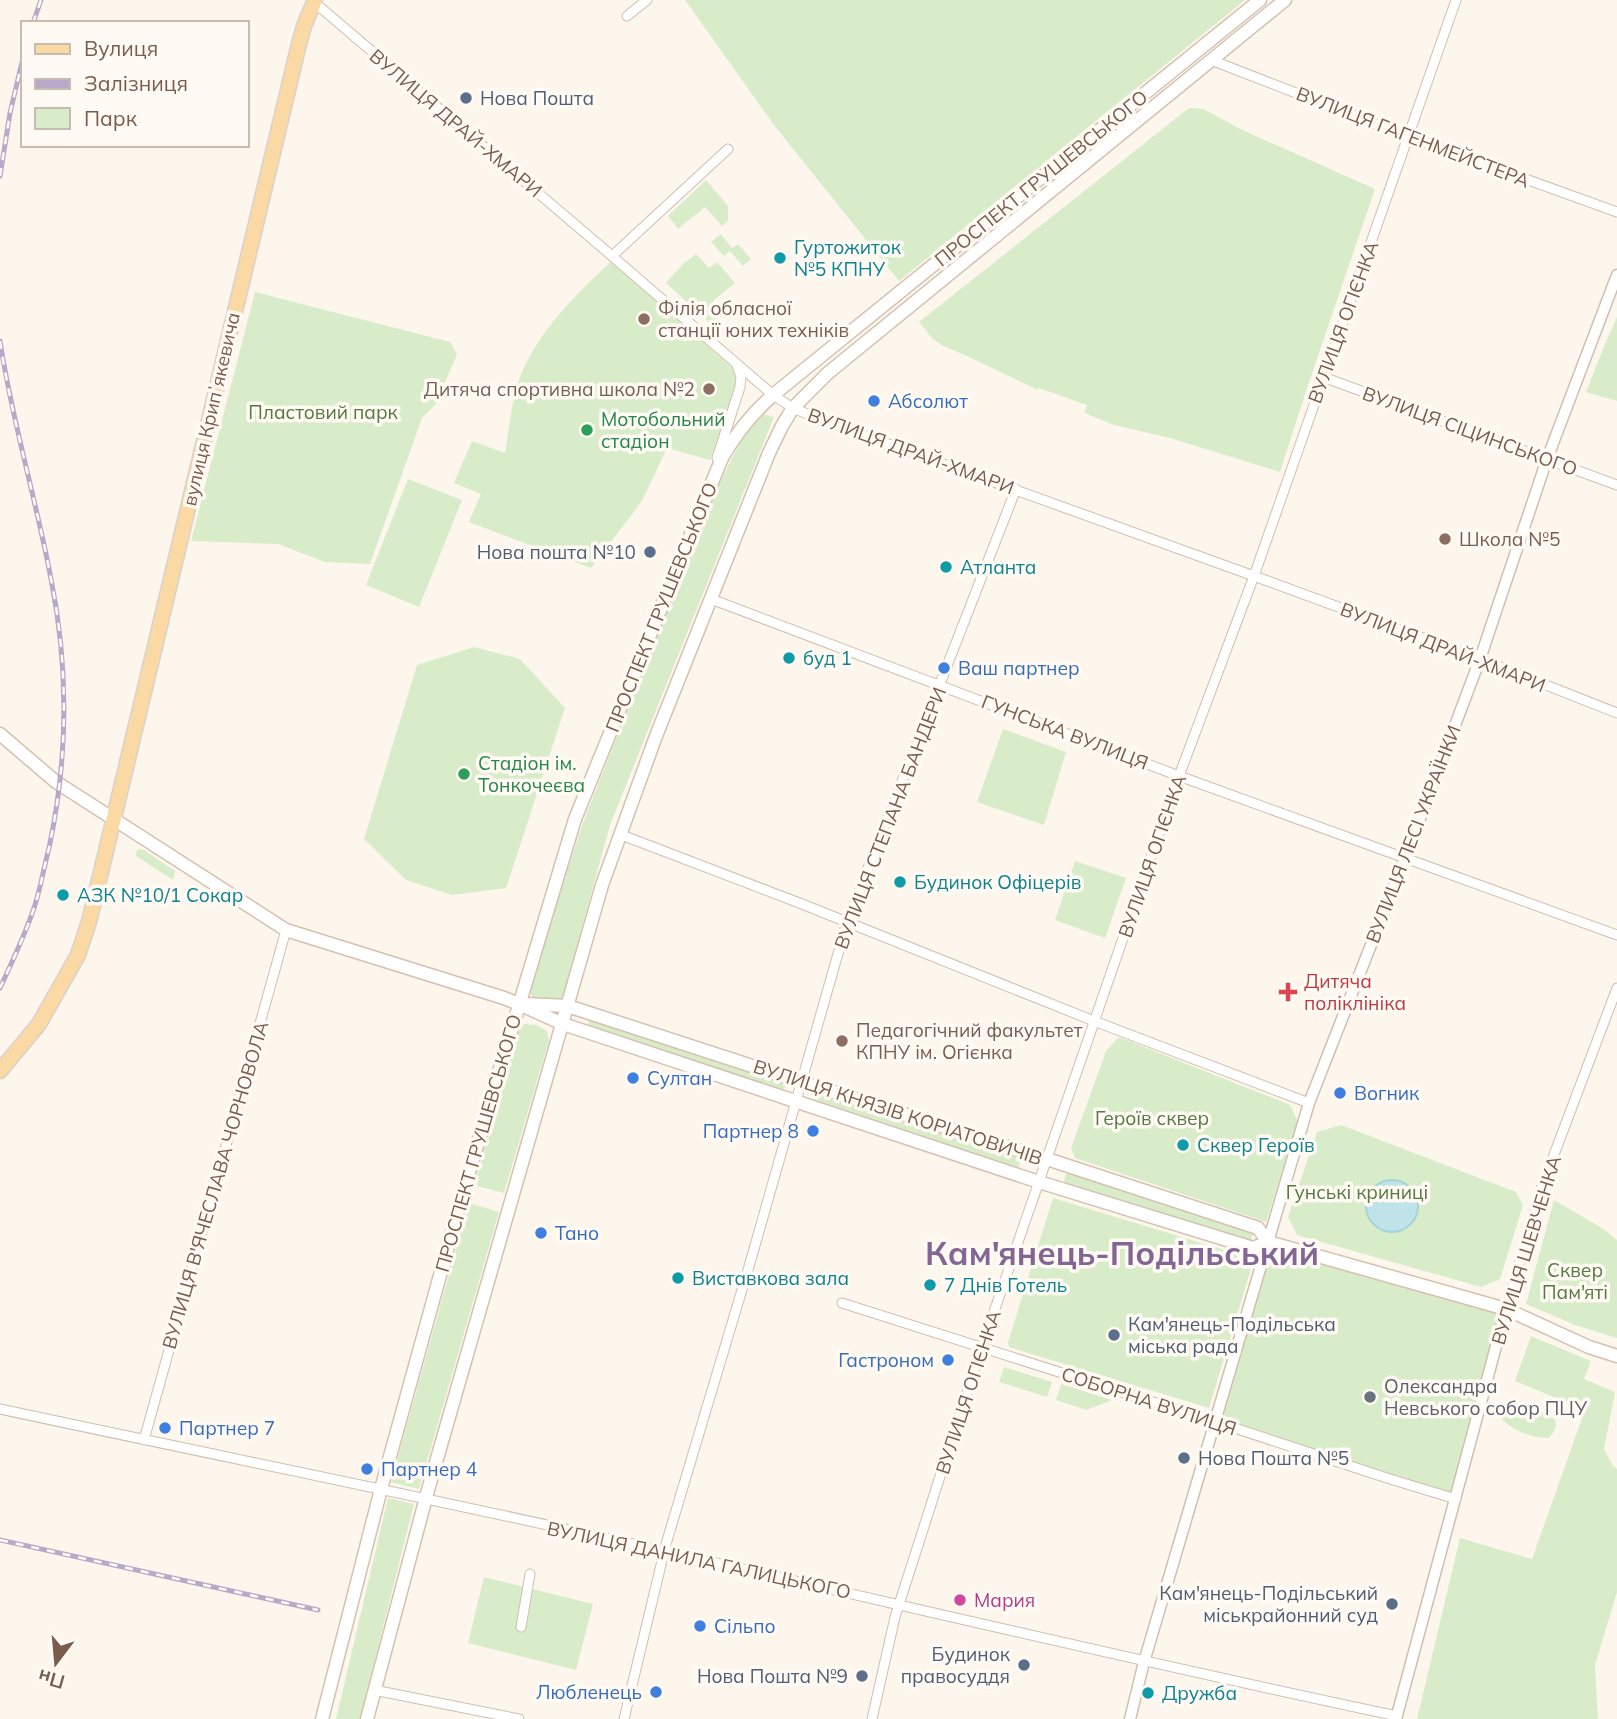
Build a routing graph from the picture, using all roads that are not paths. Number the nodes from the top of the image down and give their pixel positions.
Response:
1 (647, 0) edge
2 (1260, 0) edge
3 (1285, 0) edge
4 (1456, 0) edge
5 (315, 1) edge
6 (627, 16) dead end
7 (1211, 60) junction
8 (1409, 137) junction
9 (728, 149) dead end
10 (1617, 212) edge
11 (612, 256) junction
12 (1617, 275) edge
13 (736, 363) junction
14 (1323, 377) junction
15 (773, 395) junction
16 (793, 408) junction
17 (1547, 459) junction
18 (1617, 485) edge
19 (1016, 489) junction
20 (707, 495) junction
21 (1254, 576) junction
22 (710, 599) junction
23 (1479, 659) junction
24 (940, 685) junction
25 (1617, 713) edge
26 (0, 733) edge
27 (1179, 776) junction
28 (114, 820) junction
29 (619, 834) junction
30 (1405, 858) junction
31 (847, 922) junction
32 (286, 930) junction
33 (1617, 935) edge
34 (1617, 988) edge
35 (519, 1004) junction
36 (567, 1006) junction
37 (1094, 1021) junction
38 (563, 1024) junction
39 (0, 1071) edge
40 (802, 1082) junction
41 (797, 1101) junction
42 (1309, 1104) junction
43 (1046, 1159) junction
44 (1038, 1182) junction
45 (1268, 1242) junction
46 (842, 1303) dead end
47 (1506, 1308) junction
48 (983, 1347) junction
49 (1617, 1356) edge
50 (0, 1409) edge
51 (1216, 1422) junction
52 (144, 1440) junction
53 (381, 1489) junction
54 (1456, 1499) junction
55 (425, 1500) junction
56 (664, 1551) junction
57 (530, 1574) dead end
58 (899, 1604) junction
59 (522, 1627) dead end
60 (1144, 1662) junction
61 (374, 1690) junction
62 (1397, 1718) edge
63 (322, 1719) edge
64 (367, 1719) edge
65 (519, 1719) edge
66 (624, 1719) edge
67 (872, 1719) edge
68 (1130, 1719) edge

1 - 6 street
2 - 15 main road, ПРОСПЕКТ ГРУШЕВСЬКОГО
3 - 7 main road, ПРОСПЕКТ ГРУШЕВСЬКОГО
4 - 8 street, ВУЛИЦЯ ОГІЄНКА
5 - 11 street, ВУЛИЦЯ ДРАЙ-ХМАРИ
5 - 28 main road, вулиця Крипʼякевича
7 - 8 street, ВУЛИЦЯ ГАГЕНМЕЙСТЕРА
7 - 16 main road, ПРОСПЕКТ ГРУШЕВСЬКОГО
8 - 10 street, ВУЛИЦЯ ГАГЕНМЕЙСТЕРА
8 - 14 street, ВУЛИЦЯ ОГІЄНКА
9 - 11 street
11 - 13 street, ВУЛИЦЯ ДРАЙ-ХМАРИ
12 - 17 street, ВУЛИЦЯ ЛЕСІ УКРАЇНКИ
13 - 15 street, ВУЛИЦЯ ДРАЙ-ХМАРИ
13 - 20 street
14 - 17 street, ВУЛИЦЯ СІЦИНСЬКОГО
14 - 21 street, ВУЛИЦЯ ОГІЄНКА
15 - 16 street, ВУЛИЦЯ ДРАЙ-ХМАРИ
15 - 20 main road, ПРОСПЕКТ ГРУШЕВСЬКОГО
16 - 19 street, ВУЛИЦЯ ДРАЙ-ХМАРИ
16 - 22 main road, ПРОСПЕКТ ГРУШЕВСЬКОГО
17 - 18 street, ВУЛИЦЯ СІЦИНСЬКОГО
17 - 23 street, ВУЛИЦЯ ЛЕСІ УКРАЇНКИ
19 - 21 street, ВУЛИЦЯ ДРАЙ-ХМАРИ
19 - 24 street, ВУЛИЦЯ СТЕПАНА БАНДЕРИ
20 - 35 main road, ПРОСПЕКТ ГРУШЕВСЬКОГО
21 - 23 street, ВУЛИЦЯ ДРАЙ-ХМАРИ
21 - 27 street, ВУЛИЦЯ ОГІЄНКА
22 - 24 street, ГУНСЬКА ВУЛИЦЯ
22 - 29 main road, ПРОСПЕКТ ГРУШЕВСЬКОГО
23 - 25 street, ВУЛИЦЯ ДРАЙ-ХМАРИ
23 - 30 street, ВУЛИЦЯ ЛЕСІ УКРАЇНКИ
24 - 27 street, ГУНСЬКА ВУЛИЦЯ
24 - 31 street, ВУЛИЦЯ СТЕПАНА БАНДЕРИ
26 - 28 main road, ВУЛИЦЯ КНЯЗІВ КОРІАТОВИЧІВ
27 - 30 street, ГУНСЬКА ВУЛИЦЯ
27 - 37 street, ВУЛИЦЯ ОГІЄНКА
28 - 32 main road, ВУЛИЦЯ КНЯЗІВ КОРІАТОВИЧІВ
28 - 39 main road, вулиця Крипʼякевича
29 - 31 street
29 - 36 main road, ПРОСПЕКТ ГРУШЕВСЬКОГО
30 - 33 street, ГУНСЬКА ВУЛИЦЯ
30 - 42 street, ВУЛИЦЯ ЛЕСІ УКРАЇНКИ
31 - 37 street
31 - 40 street, ВУЛИЦЯ СТЕПАНА БАНДЕРИ
32 - 35 main road, ВУЛИЦЯ КНЯЗІВ КОРІАТОВИЧІВ
32 - 52 street, ВУЛИЦЯ В'ЯЧЕСЛАВА ЧОРНОВОЛА
34 - 47 street, ВУЛИЦЯ ШЕВЧЕНКА
35 - 36 main road, ВУЛИЦЯ КНЯЗІВ КОРІАТОВИЧІВ
35 - 38 main road, ВУЛИЦЯ КНЯЗІВ КОРІАТОВИЧІВ
35 - 53 main road, ПРОСПЕКТ ГРУШЕВСЬКОГО
36 - 38 main road, ПРОСПЕКТ ГРУШЕВСЬКОГО
36 - 40 main road, ВУЛИЦЯ КНЯЗІВ КОРІАТОВИЧІВ
37 - 42 street
37 - 43 street, ВУЛИЦЯ ОГІЄНКА
38 - 41 main road, ВУЛИЦЯ КНЯЗІВ КОРІАТОВИЧІВ
38 - 55 main road, ПРОСПЕКТ ГРУШЕВСЬКОГО
40 - 41 street, ВУЛИЦЯ СТЕПАНА БАНДЕРИ
40 - 43 main road, ВУЛИЦЯ КНЯЗІВ КОРІАТОВИЧІВ
41 - 44 main road, ВУЛИЦЯ КНЯЗІВ КОРІАТОВИЧІВ
41 - 56 street, ВУЛИЦЯ СТЕПАНА БАНДЕРИ
42 - 45 street, ВУЛИЦЯ ЛЕСІ УКРАЇНКИ
43 - 44 street, ВУЛИЦЯ ОГІЄНКА
43 - 45 main road, ВУЛИЦЯ КНЯЗІВ КОРІАТОВИЧІВ
44 - 45 main road, ВУЛИЦЯ КНЯЗІВ КОРІАТОВИЧІВ
44 - 48 street, ВУЛИЦЯ ОГІЄНКА
45 - 47 main road, ВУЛИЦЯ КНЯЗІВ КОРІАТОВИЧІВ
45 - 51 street, ВУЛИЦЯ ЛЕСІ УКРАЇНКИ
46 - 48 street, СОБОРНА ВУЛИЦЯ
47 - 49 main road, ВУЛИЦЯ КНЯЗІВ КОРІАТОВИЧІВ
47 - 54 street, ВУЛИЦЯ ШЕВЧЕНКА
48 - 51 street, СОБОРНА ВУЛИЦЯ
48 - 58 street, ВУЛИЦЯ ОГІЄНКА
50 - 52 street, ВУЛИЦЯ ДАНИЛА ГАЛИЦЬКОГО
51 - 54 street, СОБОРНА ВУЛИЦЯ
51 - 60 street, ВУЛИЦЯ ЛЕСІ УКРАЇНКИ
52 - 53 street, ВУЛИЦЯ ДАНИЛА ГАЛИЦЬКОГО
53 - 55 street, ВУЛИЦЯ ДАНИЛА ГАЛИЦЬКОГО
53 - 63 main road, ПРОСПЕКТ ГРУШЕВСЬКОГО
54 - 62 street, ВУЛИЦЯ ШЕВЧЕНКА
55 - 56 street, ВУЛИЦЯ ДАНИЛА ГАЛИЦЬКОГО
55 - 61 main road, ПРОСПЕКТ ГРУШЕВСЬКОГО
56 - 58 street, ВУЛИЦЯ ДАНИЛА ГАЛИЦЬКОГО
56 - 66 street, ВУЛИЦЯ СТЕПАНА БАНДЕРИ
57 - 59 street
58 - 60 street, ВУЛИЦЯ ДАНИЛА ГАЛИЦЬКОГО
58 - 67 street, ВУЛИЦЯ ОГІЄНКА
60 - 62 street, ВУЛИЦЯ ДАНИЛА ГАЛИЦЬКОГО
60 - 68 street, ВУЛИЦЯ ЛЕСІ УКРАЇНКИ
61 - 64 main road, ПРОСПЕКТ ГРУШЕВСЬКОГО
61 - 65 street

